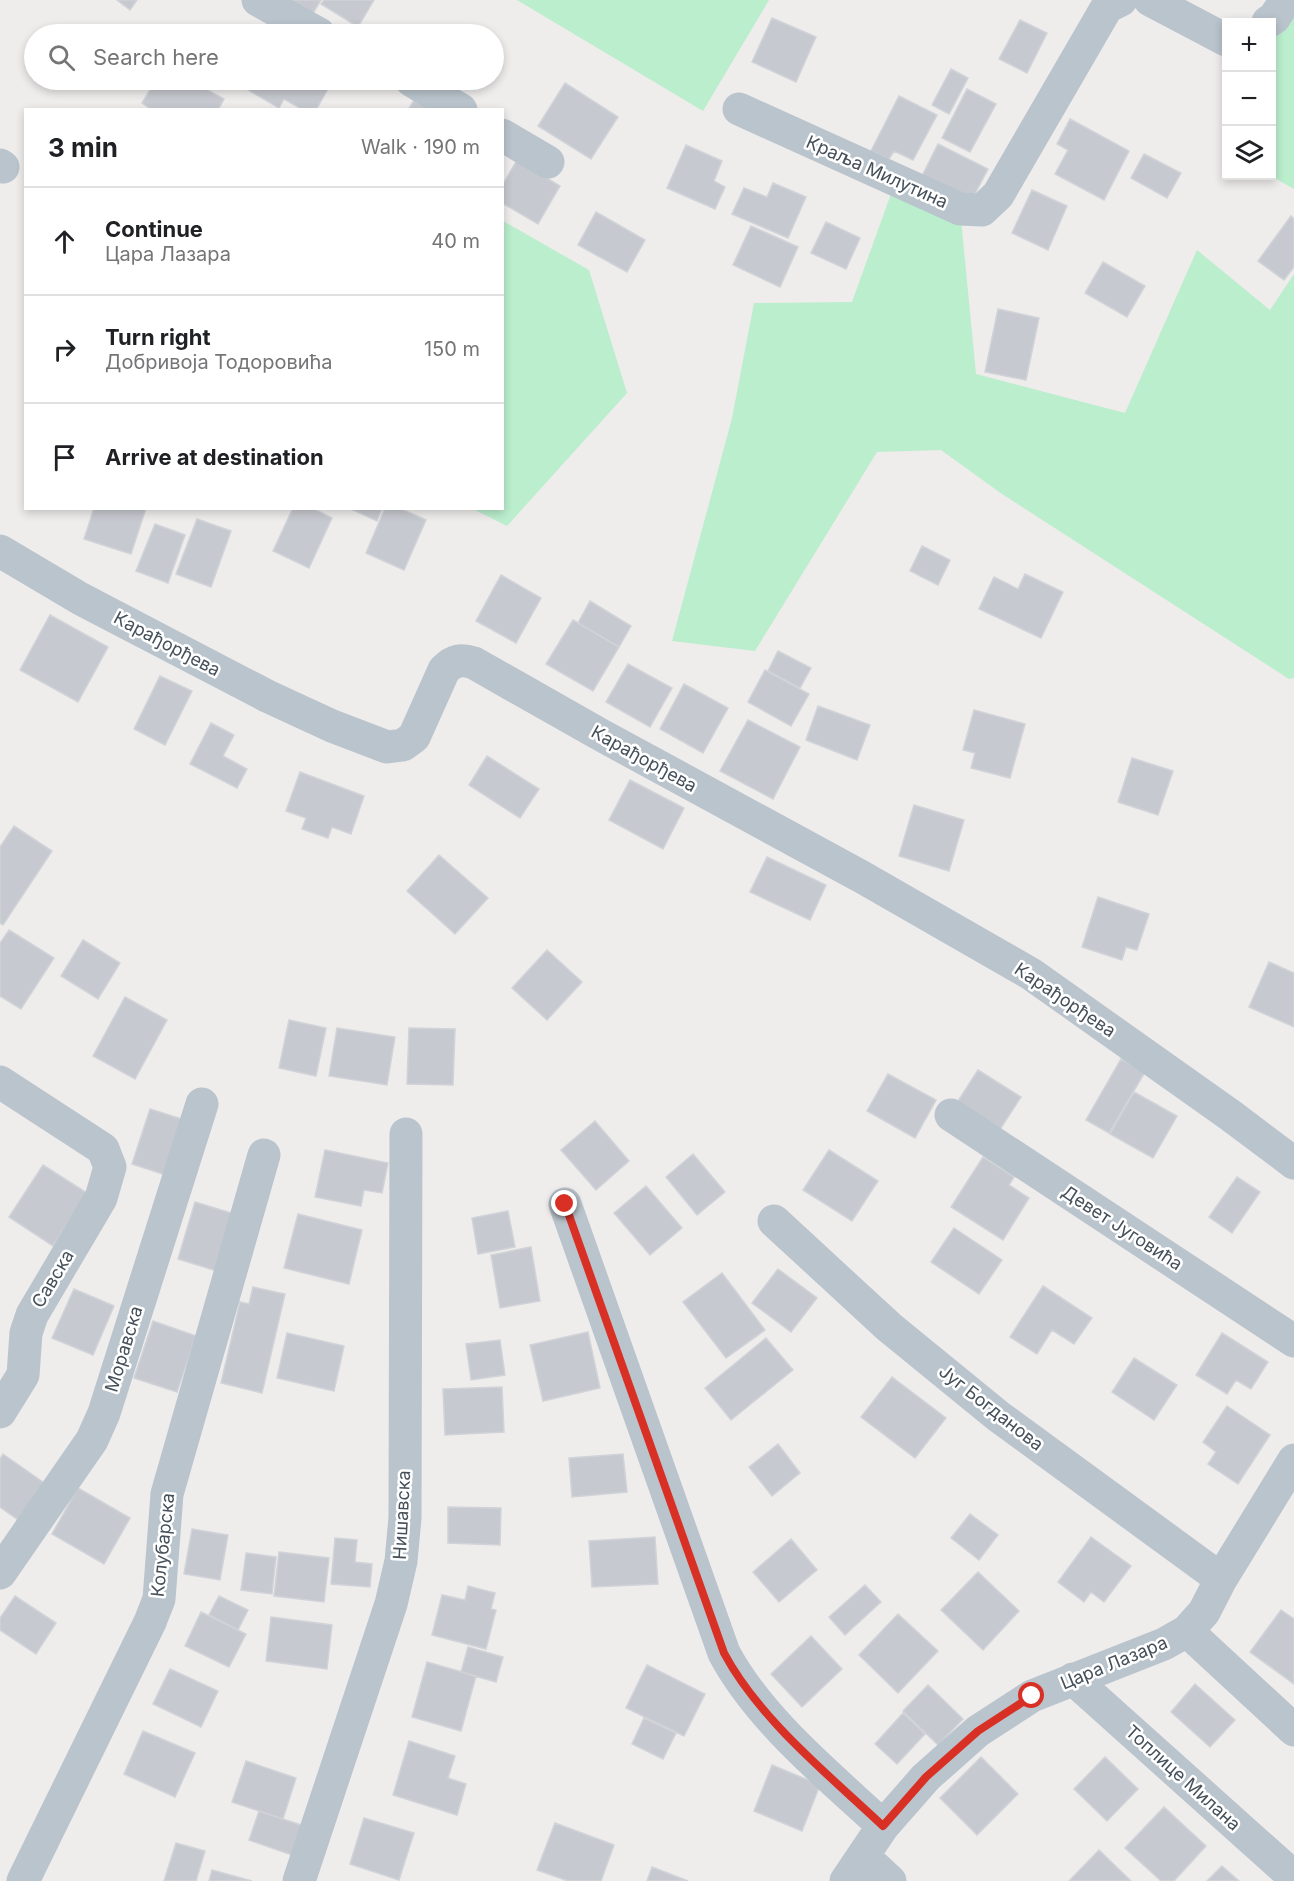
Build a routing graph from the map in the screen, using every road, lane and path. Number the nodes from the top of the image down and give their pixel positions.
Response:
1 (258, 0) edge
2 (1121, 0) edge
3 (1150, 0) edge
4 (1286, 0) edge
5 (1274, 18) edge
6 (301, 24) edge
7 (1222, 38) edge
8 (428, 90) edge
9 (458, 108) edge
10 (739, 109) dead end
11 (504, 136) edge
12 (548, 162) dead end
13 (0, 551) edge
14 (0, 1082) edge
15 (202, 1104) dead end
16 (951, 1115) dead end
17 (406, 1134) dead end
18 (264, 1155) dead end
19 (1294, 1163) edge
20 (565, 1204) dead end
21 (774, 1221) dead end
22 (1294, 1341) edge
23 (0, 1412) edge
24 (1294, 1460) edge
25 (0, 1574) edge
26 (1221, 1580) junction
27 (1187, 1631) junction
28 (1073, 1679) junction
29 (1294, 1730) edge
30 (883, 1826) junction
31 (854, 1868) edge
32 (1294, 1877) edge
33 (23, 1881) edge
34 (299, 1881) edge
35 (890, 1881) edge

1 - 6 street
2 - 10 street, Краља Милутина
3 - 7 street
4 - 5 street
8 - 9 street
11 - 12 street
13 - 19 street, Карађорђева
14 - 23 street, Савска
15 - 25 street, Моравска
16 - 22 street, Девет Југовића
17 - 34 street, Нишавска
18 - 33 street, Колубарска
20 - 30 street
21 - 26 street, Југ Богданова
24 - 26 street, Цара Лазара
26 - 27 street, Цара Лазара
27 - 28 street, Цара Лазара
27 - 29 street
28 - 30 street, Цара Лазара
28 - 32 street, Топлице Милана
30 - 31 street, Цара Лазара
31 - 35 street

